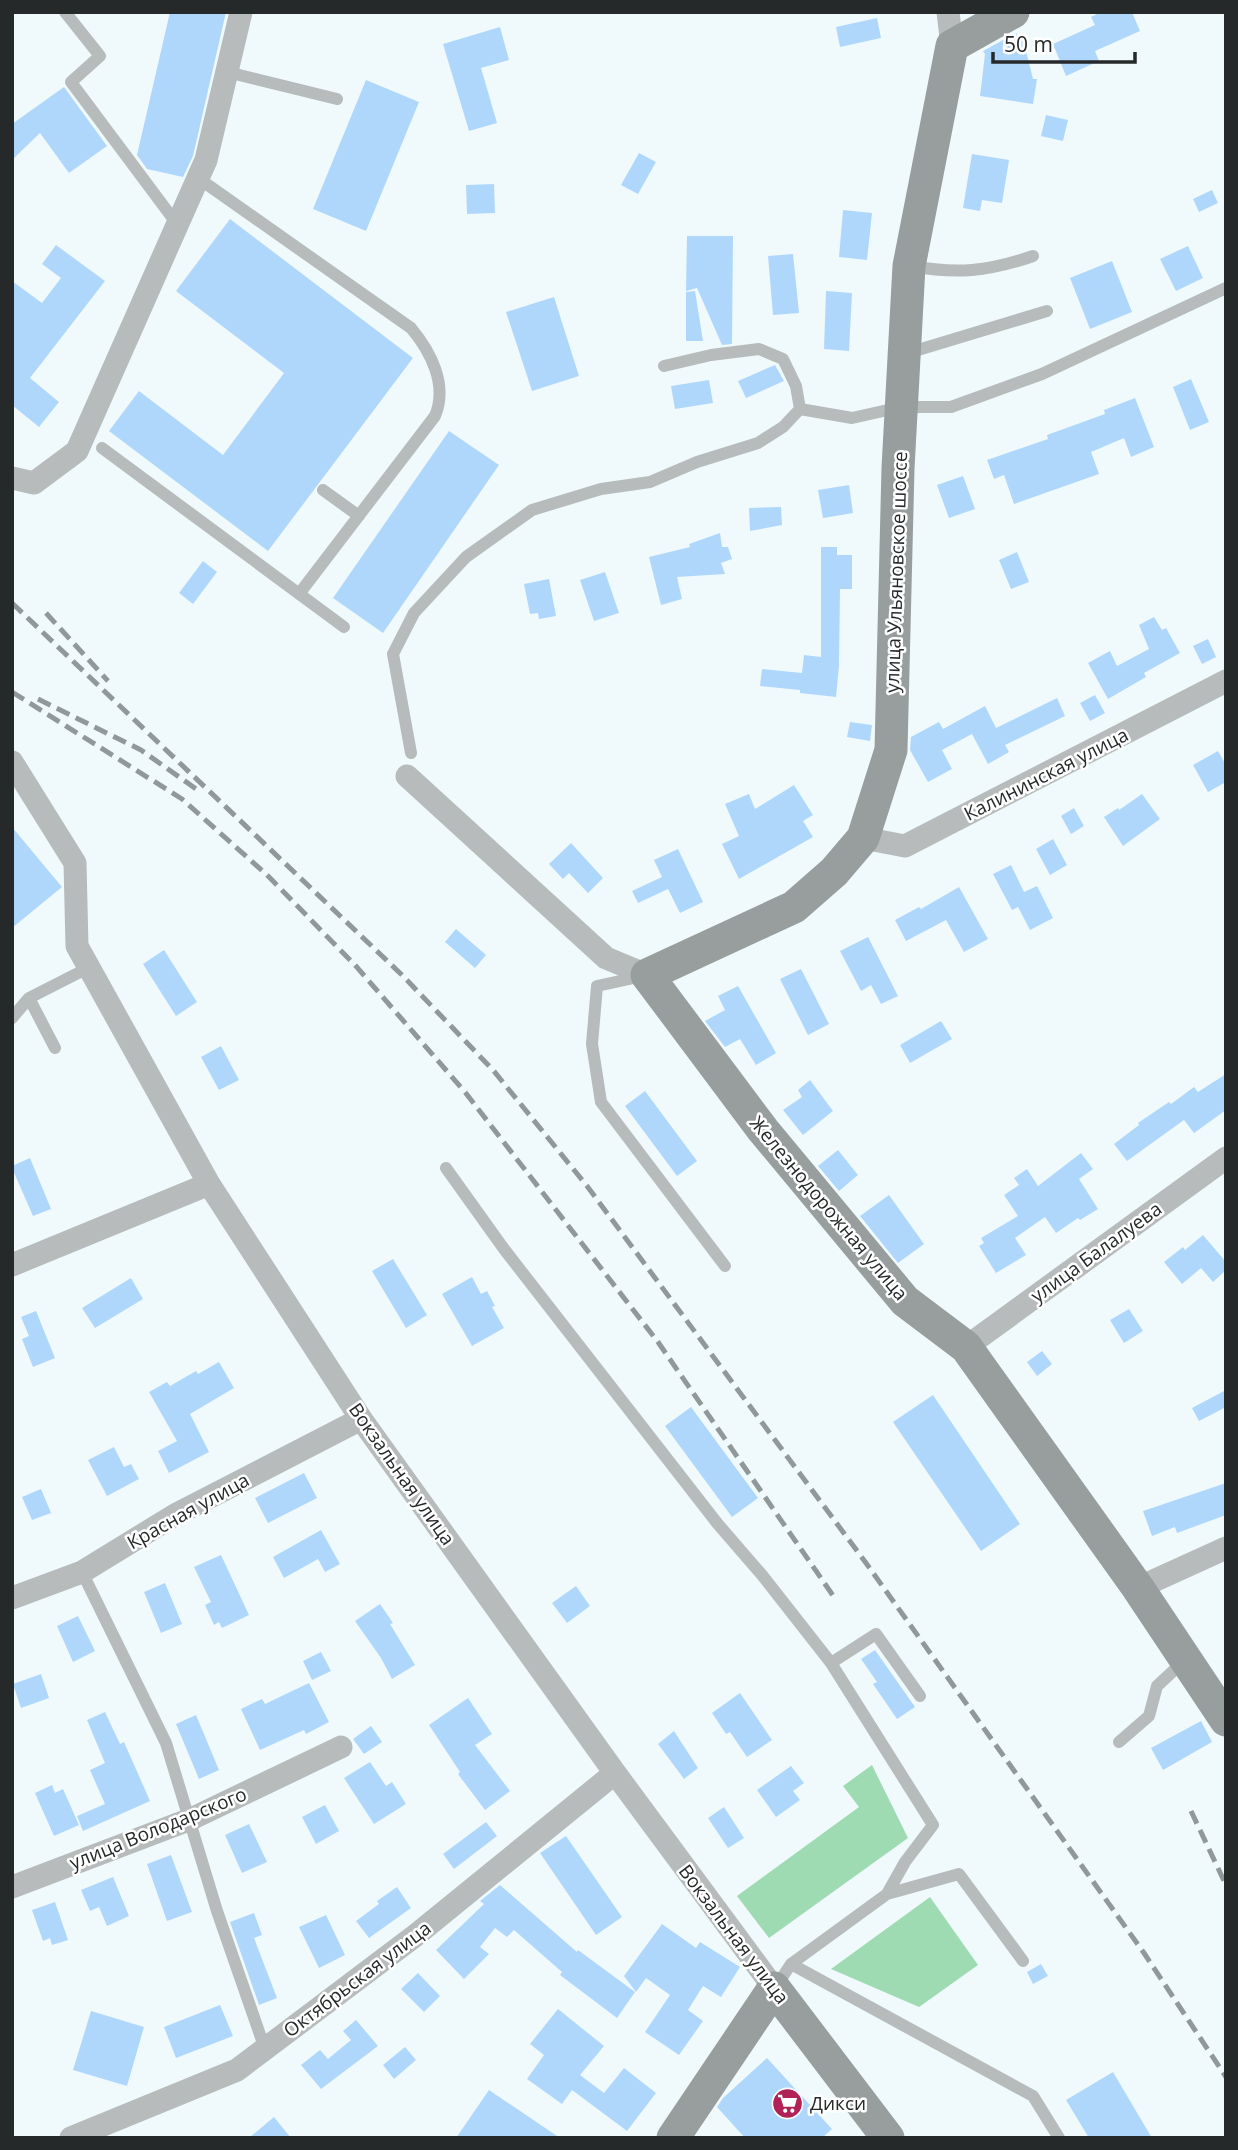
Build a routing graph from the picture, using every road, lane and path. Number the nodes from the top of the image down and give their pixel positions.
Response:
1 (65, 12) edge
2 (242, 12) edge
3 (948, 12) edge
4 (1013, 12) edge
5 (952, 46) junction
6 (227, 72) junction
7 (337, 99) dead end
8 (198, 178) junction
9 (177, 224) junction
10 (1033, 256) dead end
11 (909, 266) junction
12 (1226, 288) edge
13 (1047, 311) dead end
14 (904, 354) junction
15 (664, 366) dead end
16 (901, 407) junction
17 (800, 409) junction
18 (102, 448) dead end
19 (12, 478) edge
20 (323, 490) dead end
21 (359, 516) junction
22 (299, 594) junction
23 (344, 627) dead end
24 (1226, 681) edge
25 (411, 753) dead end
26 (12, 762) edge
27 (407, 776) dead end
28 (863, 838) junction
29 (88, 968) junction
30 (647, 975) junction
31 (29, 999) junction
32 (12, 1018) edge
33 (55, 1048) dead end
34 (1226, 1158) edge
35 (446, 1168) dead end
36 (209, 1184) junction
37 (12, 1265) edge
38 (725, 1266) dead end
39 (966, 1347) junction
40 (361, 1419) junction
41 (1226, 1548) edge
42 (82, 1572) junction
43 (1138, 1588) junction
44 (12, 1598) edge
45 (1185, 1660) junction
46 (831, 1663) junction
47 (920, 1696) dead end
48 (1226, 1720) edge
49 (1119, 1742) dead end
50 (341, 1747) dead end
51 (615, 1773) junction
52 (191, 1819) junction
53 (12, 1887) edge
54 (887, 1894) junction
55 (1023, 1961) dead end
56 (783, 1976) junction
57 (265, 2049) junction
58 (71, 2138) edge
59 (673, 2138) edge
60 (888, 2138) edge
61 (1059, 2138) edge

1 - 9 lane
2 - 6 street
3 - 5 street, улица Ульяновское шоссе
4 - 5 street
5 - 11 street, улица Ульяновское шоссе
6 - 7 lane
6 - 8 street
8 - 9 street
8 - 21 lane
9 - 19 street
10 - 11 lane
11 - 14 street, улица Ульяновское шоссе
12 - 16 lane
13 - 14 lane
14 - 16 street, улица Ульяновское шоссе
15 - 17 lane
16 - 17 lane
16 - 28 street, улица Ульяновское шоссе
17 - 25 lane
18 - 22 lane
20 - 21 lane
21 - 22 lane
22 - 23 lane
24 - 28 street, Калининская улица
26 - 29 street, Вокзальная улица
27 - 30 street
28 - 30 street, улица Ульяновское шоссе
29 - 31 lane
29 - 36 street, Вокзальная улица
30 - 38 lane
30 - 39 street, Железнодорожная улица
31 - 32 lane
31 - 33 lane
34 - 39 street, улица Балалуева
35 - 46 lane
36 - 37 street
36 - 40 street, Вокзальная улица
39 - 43 street, Железнодорожная улица
40 - 42 street, Красная улица
40 - 51 street, Вокзальная улица
41 - 43 street
42 - 44 street, Красная улица
42 - 52 lane
43 - 45 street, Железнодорожная улица
45 - 48 street, Железнодорожная улица
45 - 49 lane
46 - 47 lane
46 - 54 lane
50 - 52 street, улица Володарского
51 - 56 street, Вокзальная улица
51 - 57 street, Октябрьская улица
52 - 53 street, улица Володарского
52 - 57 lane
54 - 55 lane
54 - 56 lane
56 - 59 street
56 - 60 street, Вокзальная улица
56 - 61 lane
57 - 58 street, Октябрьская улица

